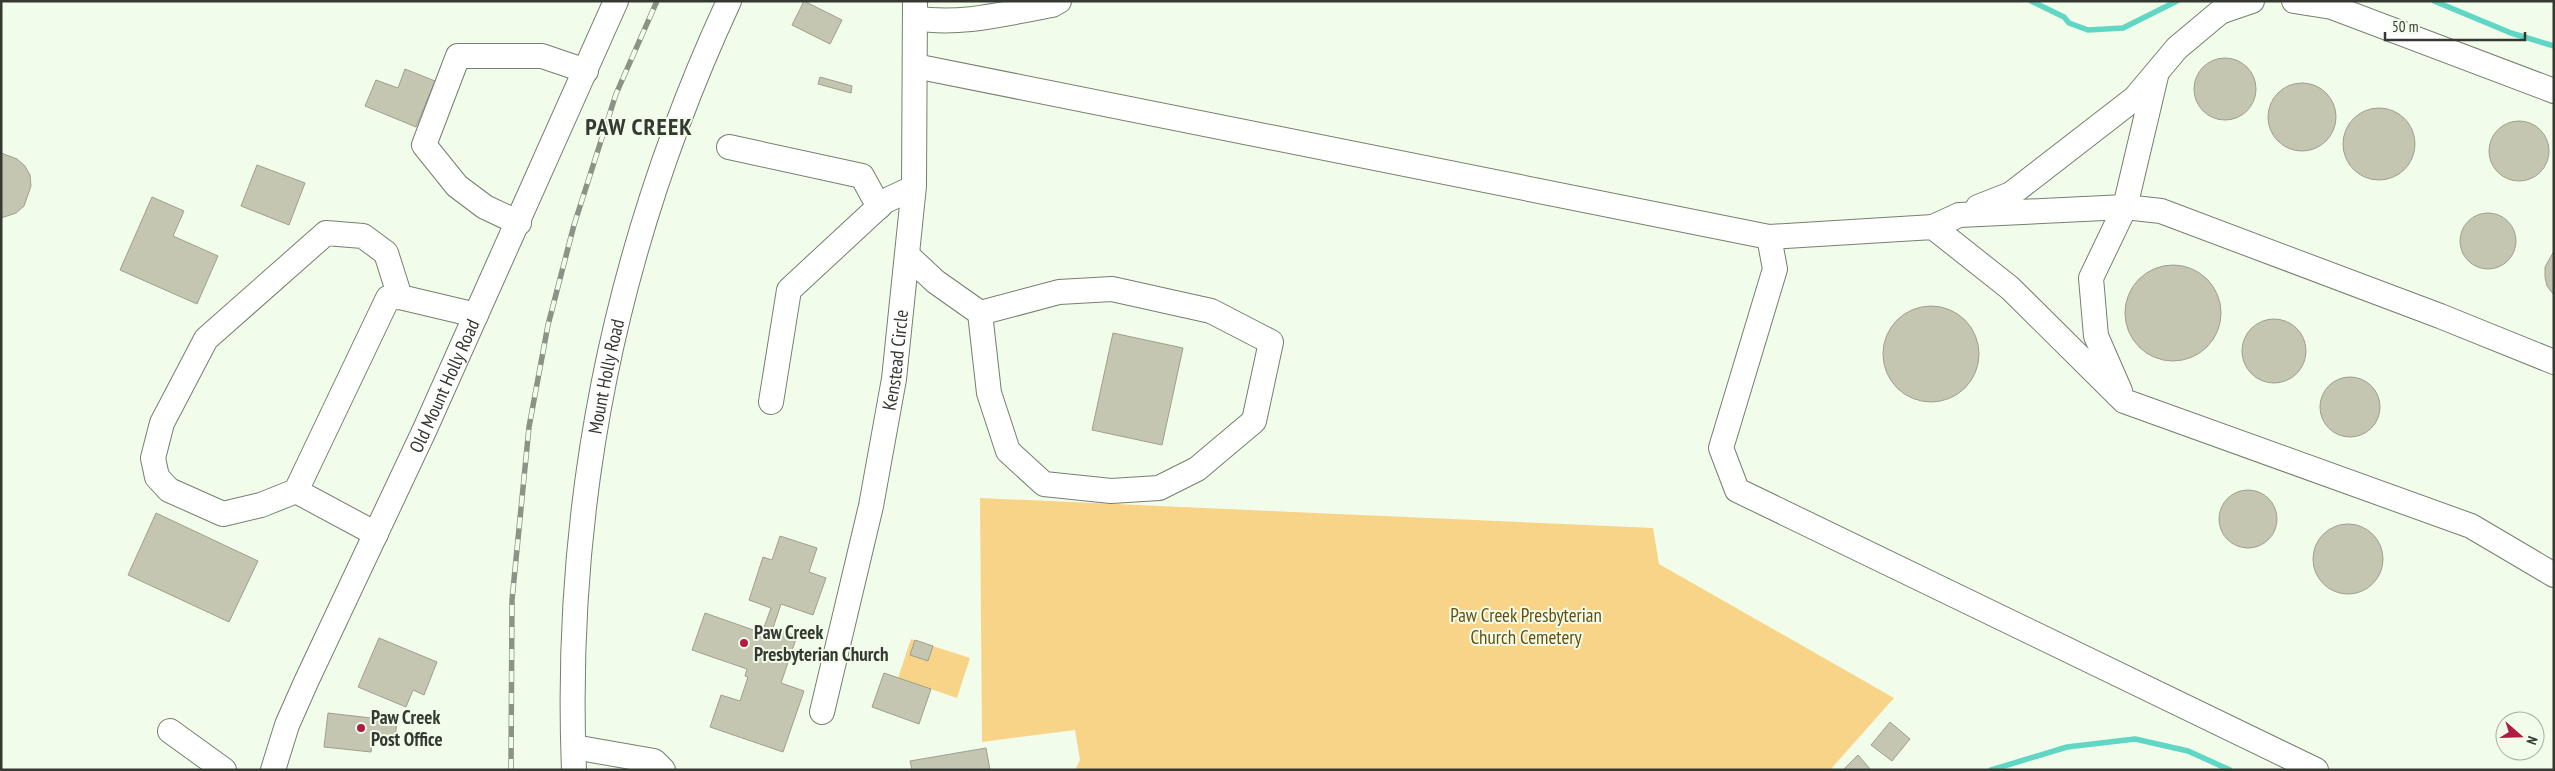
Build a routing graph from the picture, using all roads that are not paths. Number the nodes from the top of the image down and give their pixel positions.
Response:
1 (616, 1) edge
2 (730, 1) edge
3 (1059, 1) edge
4 (2252, 1) edge
5 (2294, 1) edge
6 (915, 10) edge
7 (915, 66) junction
8 (586, 71) junction
9 (2157, 72) junction
10 (2554, 91) edge
11 (729, 147) dead end
12 (914, 188) junction
13 (879, 207) junction
14 (2125, 207) junction
15 (1959, 215) junction
16 (518, 223) junction
17 (1933, 227) junction
18 (1769, 236) junction
19 (908, 256) junction
20 (394, 298) junction
21 (980, 312) junction
22 (476, 315) junction
23 (2554, 362) edge
24 (2124, 401) junction
25 (771, 402) dead end
26 (296, 491) junction
27 (376, 534) junction
28 (2554, 575) edge
29 (822, 712) dead end
30 (170, 731) dead end
31 (574, 758) edge
32 (224, 770) edge
33 (273, 770) edge
34 (664, 770) edge
35 (2316, 770) edge

1 - 8 street, Old Mount Holly Road
2 - 31 street, Mount Holly Road
3 - 6 street
4 - 9 street
5 - 10 street
6 - 7 street, Kenstead Circle
7 - 12 street, Kenstead Circle
7 - 18 street
8 - 16 street, Old Mount Holly Road
8 - 16 street
9 - 14 street
9 - 15 street
11 - 13 street
12 - 13 street
12 - 19 street, Kenstead Circle
13 - 25 street
14 - 15 street
14 - 23 street
14 - 24 street
15 - 17 street
16 - 22 street, Old Mount Holly Road
17 - 18 street
17 - 24 street
18 - 35 street
19 - 21 street
19 - 29 street, Kenstead Circle
20 - 22 street
20 - 26 street
20 - 26 street
21 - 21 street
22 - 27 street, Old Mount Holly Road
24 - 28 street
26 - 27 street
27 - 33 street, Old Mount Holly Road
30 - 32 street
31 - 34 street

